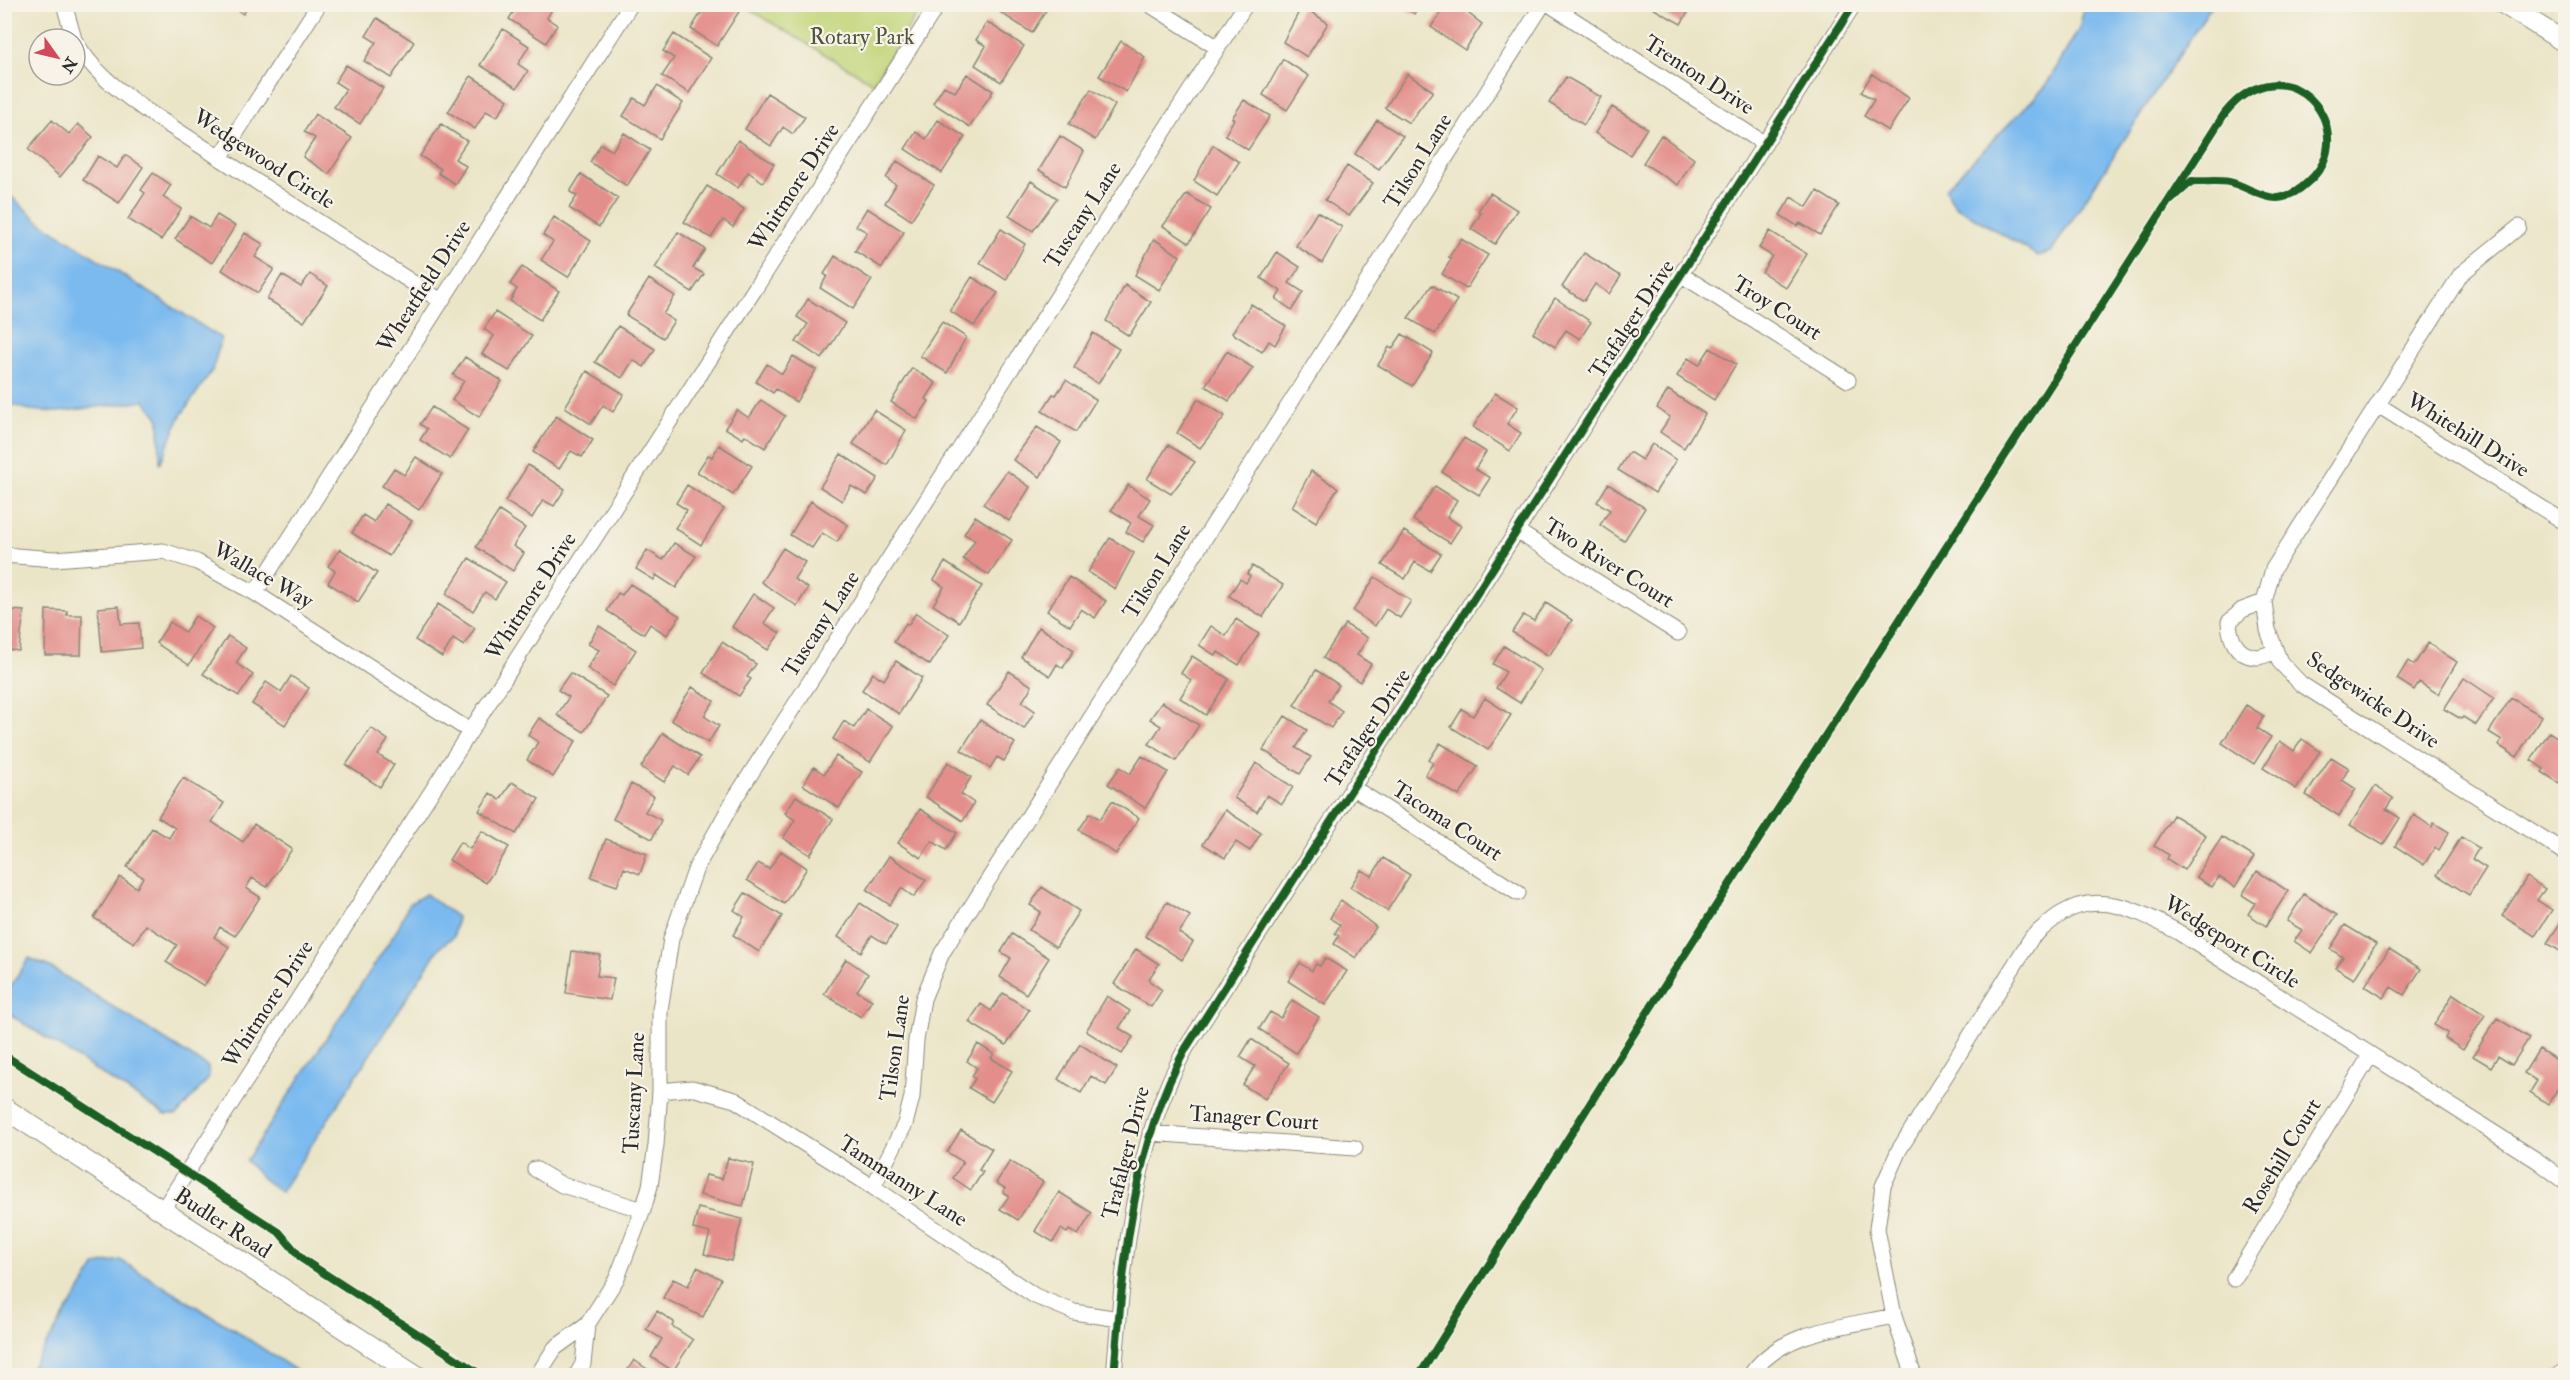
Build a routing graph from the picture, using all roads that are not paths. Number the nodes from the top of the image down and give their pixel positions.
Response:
1 (64, 4) edge
2 (319, 4) edge
3 (631, 4) edge
4 (938, 4) edge
5 (1149, 4) edge
6 (1246, 4) edge
7 (1543, 4) edge
8 (1549, 4) edge
9 (1854, 4) edge
10 (2504, 4) edge
11 (71, 27) edge
12 (2565, 43) edge
13 (1218, 48) junction
14 (87, 61) edge
15 (1765, 144) junction
16 (220, 158) junction
17 (2519, 227) dead end
18 (1682, 275) junction
19 (441, 301) junction
20 (1848, 380) dead end
21 (2378, 405) junction
22 (2565, 523) edge
23 (1517, 531) junction
24 (4, 555) edge
25 (255, 593) junction
26 (2264, 602) junction
27 (1678, 633) dead end
28 (2276, 651) junction
29 (470, 731) junction
30 (1352, 787) junction
31 (2565, 853) edge
32 (1518, 893) dead end
33 (2370, 1056) junction
34 (660, 1091) junction
35 (4, 1108) edge
36 (1150, 1133) junction
37 (1355, 1148) dead end
38 (535, 1169) dead end
39 (2565, 1182) edge
40 (873, 1187) junction
41 (643, 1210) junction
42 (162, 1211) junction
43 (2234, 1279) dead end
44 (1894, 1316) junction
45 (1119, 1319) junction
46 (587, 1325) junction
47 (2565, 1370) edge
48 (417, 1376) edge
49 (537, 1376) edge
50 (576, 1376) edge
51 (1114, 1376) edge
52 (1750, 1376) edge
53 (1914, 1376) edge
54 (2557, 1376) edge

1 - 11 street, Wedgewood Circle
2 - 16 street
3 - 19 street, Wheatfield Drive
4 - 29 street, Whitmore Drive
5 - 13 street
6 - 13 street, Tuscany Lane
7 - 40 street, Tilson Lane
8 - 15 street, Trenton Drive
9 - 15 street, Trafalger Drive
10 - 12 street
13 - 34 street, Tuscany Lane
14 - 16 street, Wedgewood Circle
15 - 18 street, Trafalger Drive
16 - 19 street, Wedgewood Circle
17 - 21 street, Sedgewicke Drive
18 - 20 street, Troy Court
18 - 23 street, Trafalger Drive
19 - 25 street, Wheatfield Drive
21 - 22 street, Whitehill Drive
21 - 26 street, Sedgewicke Drive
23 - 27 street, Two River Court
23 - 30 street, Trafalger Drive
24 - 25 street, Wallace Way
25 - 29 street, Wallace Way
26 - 28 street, Sedgewicke Drive
26 - 28 street
28 - 31 street, Sedgewicke Drive
29 - 42 street, Whitmore Drive
30 - 32 street, Tacoma Court
30 - 36 street, Trafalger Drive
33 - 39 street, Wedgeport Circle
33 - 43 street, Rosehill Court
33 - 44 street, Wedgeport Circle
34 - 40 street, Tammanny Lane
34 - 41 street, Tuscany Lane
35 - 42 street, Budler Road
36 - 37 street, Tanager Court
36 - 45 street, Trafalger Drive
38 - 41 street
40 - 45 street, Tammanny Lane
41 - 46 street, Tuscany Lane
42 - 48 street, Budler Road
44 - 52 street
44 - 53 street, Wedgeport Circle
45 - 51 street, Trafalger Drive
46 - 49 street, Tuscany Lane
46 - 50 street, Tuscany Lane
47 - 54 street

